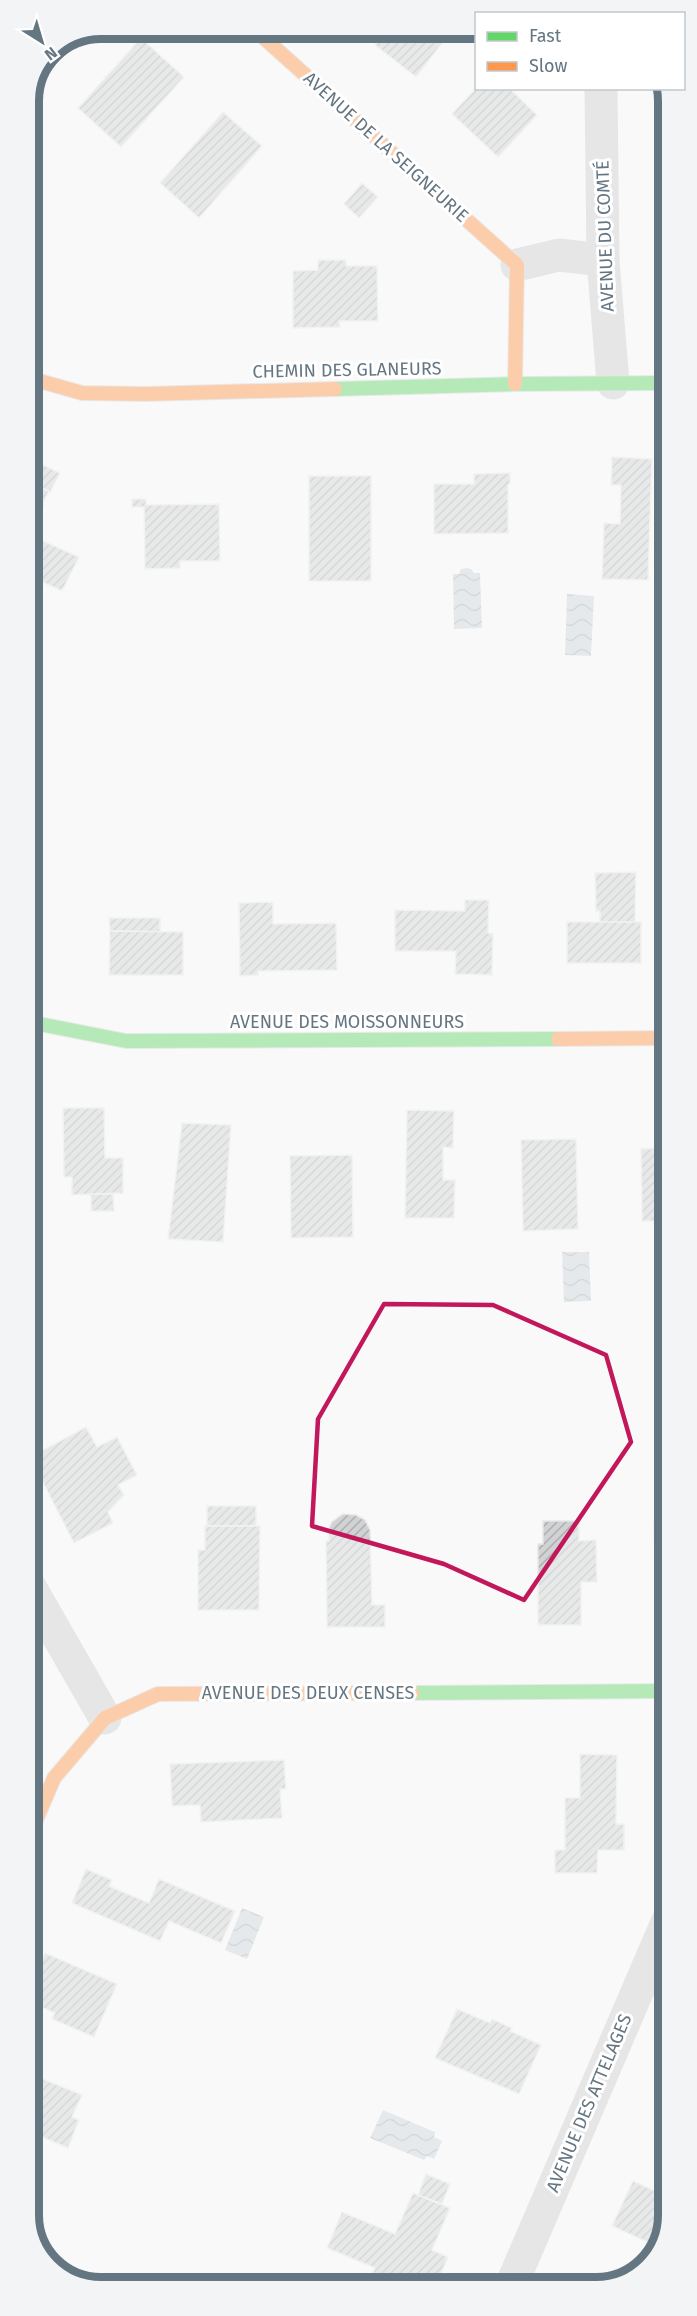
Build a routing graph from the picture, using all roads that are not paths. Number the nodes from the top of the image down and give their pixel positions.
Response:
1 (265, 39) edge
2 (601, 90) edge
3 (603, 260) junction
4 (517, 265) junction
5 (39, 381) edge
6 (613, 383) junction
7 (515, 384) junction
8 (658, 384) edge
9 (39, 1024) edge
10 (658, 1038) edge
11 (39, 1603) edge
12 (658, 1691) edge
13 (105, 1718) junction
14 (39, 1813) edge
15 (658, 1943) edge
16 (515, 2277) edge

1 - 4 street, AVENUE DE LA SEIGNEURIE
2 - 3 street, AVENUE DU COMTÉ
3 - 4 street
3 - 6 street, AVENUE DU COMTÉ
4 - 7 street
5 - 7 street, CHEMIN DES GLANEURS
6 - 7 street, CHEMIN DES GLANEURS
6 - 8 street, CHEMIN DES GLANEURS
9 - 10 street, AVENUE DES MOISSONNEURS
11 - 13 street
12 - 13 street, AVENUE DES DEUX CENSES
13 - 14 street
15 - 16 street, AVENUE DES ATTELAGES

